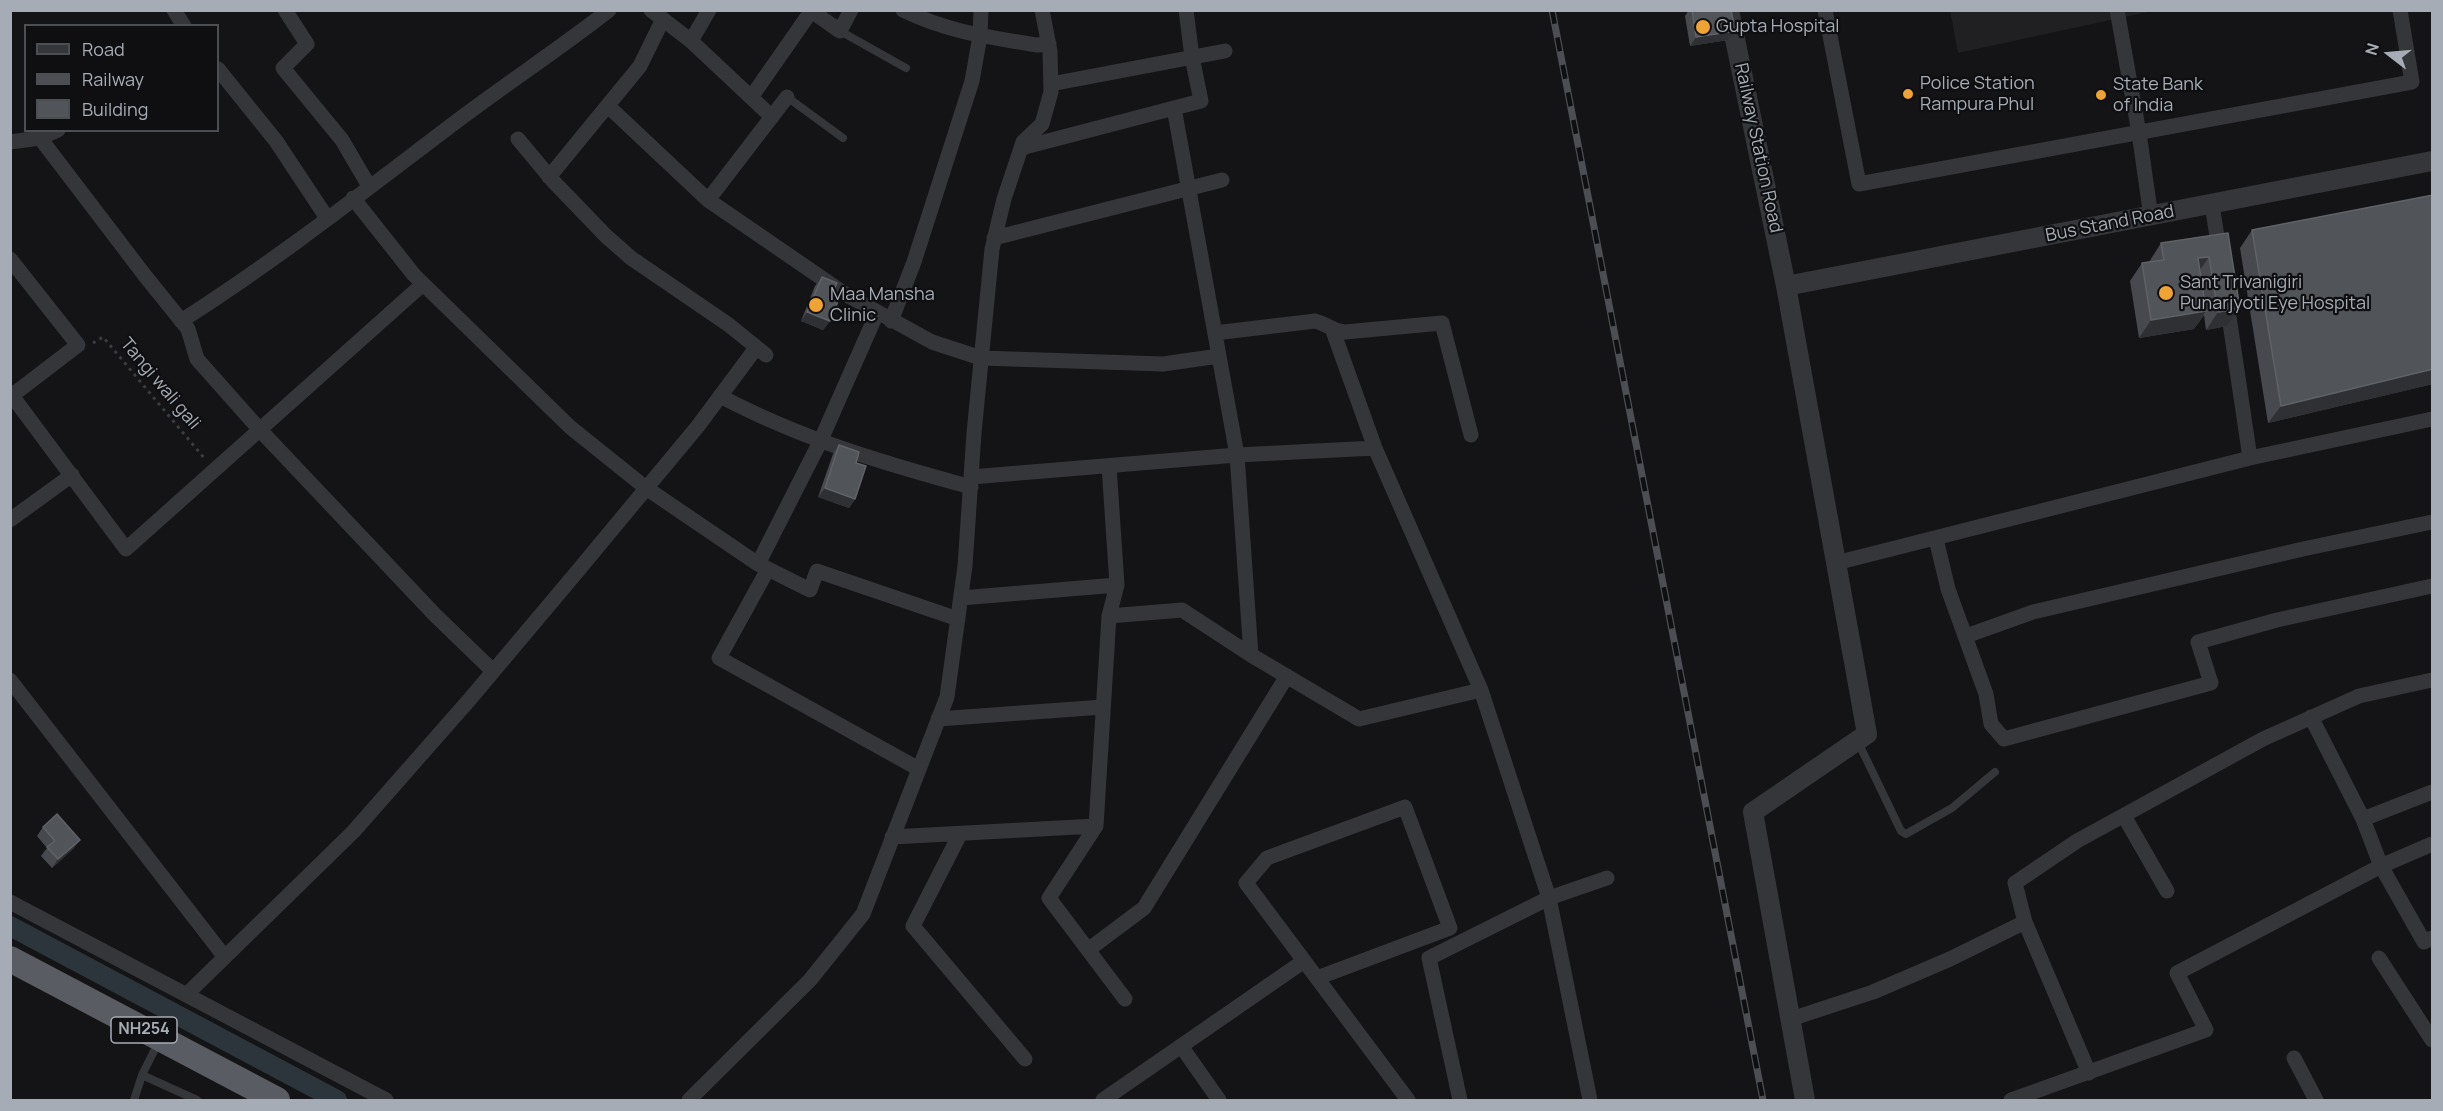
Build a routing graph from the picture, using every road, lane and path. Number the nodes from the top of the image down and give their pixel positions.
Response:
1 (174, 10) edge
2 (285, 10) edge
3 (609, 10) edge
4 (709, 10) edge
5 (851, 10) edge
6 (903, 10) edge
7 (981, 10) edge
8 (1042, 10) edge
9 (1186, 10) edge
10 (1729, 10) edge
11 (1825, 10) edge
12 (2117, 10) edge
13 (2400, 10) edge
14 (811, 11) edge
15 (657, 15) edge
16 (183, 24) edge
17 (840, 31) junction
18 (980, 36) junction
19 (691, 41) junction
20 (1049, 44) junction
21 (1225, 51) dead end
22 (1192, 57) junction
23 (906, 68) dead end
24 (219, 70) edge
25 (1051, 84) junction
26 (752, 96) junction
27 (787, 97) joint
28 (608, 106) junction
29 (1174, 108) junction
30 (772, 117) junction
31 (54, 132) edge
32 (2139, 133) junction
33 (40, 138) junction
34 (843, 138) dead end
35 (518, 139) dead end
36 (10, 142) edge
37 (1021, 148) junction
38 (2433, 161) edge
39 (549, 177) junction
40 (1222, 180) dead end
41 (369, 186) junction
42 (1188, 188) junction
43 (353, 198) junction
44 (708, 200) junction
45 (2212, 205) junction
46 (2151, 217) junction
47 (327, 218) junction
48 (994, 238) junction
49 (10, 259) edge
50 (423, 284) junction
51 (1786, 286) junction
52 (884, 317) junction
53 (181, 321) junction
54 (1333, 331) junction
55 (1215, 333) junction
56 (78, 345) junction
57 (1219, 356) junction
58 (981, 358) junction
59 (11, 395) edge
60 (720, 396) junction
61 (2433, 419) edge
62 (260, 430) junction
63 (1471, 435) dead end
64 (820, 442) junction
65 (1375, 448) junction
66 (1237, 455) junction
67 (2250, 458) junction
68 (1109, 466) junction
69 (214, 470) junction
70 (72, 475) junction
71 (971, 482) junction
72 (646, 488) junction
73 (10, 520) edge
74 (2433, 522) edge
75 (1936, 539) junction
76 (1836, 563) junction
77 (763, 566) junction
78 (1117, 585) junction
79 (2433, 586) edge
80 (961, 598) junction
81 (1109, 616) junction
82 (958, 619) junction
83 (1966, 636) junction
84 (1251, 655) junction
85 (493, 671) junction
86 (1287, 676) junction
87 (10, 680) edge
88 (2433, 680) edge
89 (1481, 690) junction
90 (1103, 707) junction
91 (2311, 717) junction
92 (938, 719) junction
93 (1857, 741) junction
94 (919, 769) junction
95 (1995, 772) dead end
96 (2433, 792) edge
97 (2124, 816) junction
98 (2363, 819) junction
99 (1096, 826) junction
100 (960, 834) junction
101 (892, 837) junction
102 (2433, 844) edge
103 (2381, 866) junction
104 (1607, 878) dead end
105 (2167, 891) dead end
106 (1549, 898) junction
107 (10, 902) edge
108 (2025, 922) junction
109 (2433, 938) edge
110 (1088, 950) junction
111 (224, 956) junction
112 (2379, 958) dead end
113 (10, 959) edge
114 (1304, 961) junction
115 (1317, 978) junction
116 (186, 995) junction
117 (1125, 999) dead end
118 (1791, 1019) junction
119 (160, 1038) junction
120 (2433, 1040) edge
121 (1181, 1046) junction
122 (2294, 1058) dead end
123 (1025, 1059) dead end
124 (2090, 1073) junction
125 (142, 1074) junction
126 (134, 1101) edge
127 (197, 1101) edge
128 (277, 1101) edge
129 (386, 1101) edge
130 (689, 1101) edge
131 (1102, 1101) edge
132 (1219, 1101) edge
133 (1408, 1101) edge
134 (1460, 1101) edge
135 (1590, 1101) edge
136 (1805, 1101) edge
137 (2011, 1101) edge
138 (2316, 1101) edge

1 - 16 street
2 - 41 street
3 - 41 street
4 - 19 street
5 - 17 street
6 - 18 street
7 - 18 street
8 - 20 street
9 - 22 street
10 - 51 street, Railway Station Road
11 - 32 street
12 - 32 street
13 - 32 street
14 - 17 street
14 - 26 street
15 - 19 street
15 - 28 street
17 - 23 lane
18 - 20 street
18 - 52 street
19 - 26 street
20 - 25 street
21 - 22 street
22 - 25 street
22 - 29 street
24 - 47 street
25 - 37 street
26 - 30 street
27 - 30 street
27 - 34 lane
28 - 39 street
28 - 44 street
29 - 37 street
29 - 42 street
30 - 44 street
31 - 33 street
32 - 46 street
33 - 36 street
33 - 53 street
35 - 39 street
37 - 48 street
38 - 45 street, Bus Stand Road
39 - 60 street
40 - 42 street
41 - 43 street
42 - 48 street
42 - 55 street
43 - 47 street
43 - 50 street
44 - 52 street
45 - 46 street, Bus Stand Road
45 - 67 street
46 - 51 street, Bus Stand Road
47 - 53 street
48 - 58 street
49 - 56 street
50 - 62 street
50 - 72 street
51 - 76 street, Railway Station Road
52 - 58 street
52 - 64 street
53 - 62 street
54 - 55 street
54 - 63 street
54 - 65 street
55 - 57 street
56 - 59 street
56 - 69 path, Tangi wali gali
57 - 58 street
57 - 66 street
58 - 71 street
59 - 70 street
60 - 64 street
60 - 72 street
61 - 67 street
62 - 69 street
62 - 85 street
64 - 71 street
64 - 77 street
65 - 66 street
65 - 89 street
66 - 68 street
66 - 84 street
67 - 75 street
68 - 71 street
68 - 78 street
69 - 70 street
70 - 73 street
71 - 80 street
72 - 77 street
72 - 85 street
74 - 83 street
75 - 76 street
75 - 83 street
76 - 93 street, Railway Station Road
77 - 82 street
77 - 94 street
78 - 80 street
78 - 81 street
79 - 83 street
80 - 82 street
81 - 84 street
81 - 90 street
82 - 92 street
84 - 86 street
85 - 111 street
86 - 89 street
86 - 110 street
87 - 111 street
88 - 91 street
89 - 106 street
90 - 92 street
90 - 99 street
91 - 97 street
91 - 98 street
92 - 94 street
93 - 95 lane
93 - 118 street
94 - 101 street
96 - 98 street
97 - 105 street
97 - 108 street
98 - 103 street
99 - 100 street
99 - 110 street
100 - 101 street
100 - 123 street
101 - 130 street
102 - 103 street
103 - 109 street
103 - 124 street
104 - 106 street
106 - 134 street
106 - 135 street
107 - 116 street
108 - 118 street
108 - 124 street
110 - 117 street
111 - 116 street
112 - 120 street
113 - 119 highway, NH254
114 - 115 street
114 - 115 street
114 - 121 street
115 - 133 street
116 - 129 street
118 - 136 street
119 - 125 lane
119 - 128 highway, NH254
121 - 131 street
121 - 132 street
122 - 138 street
124 - 137 street
125 - 126 lane
125 - 127 lane

